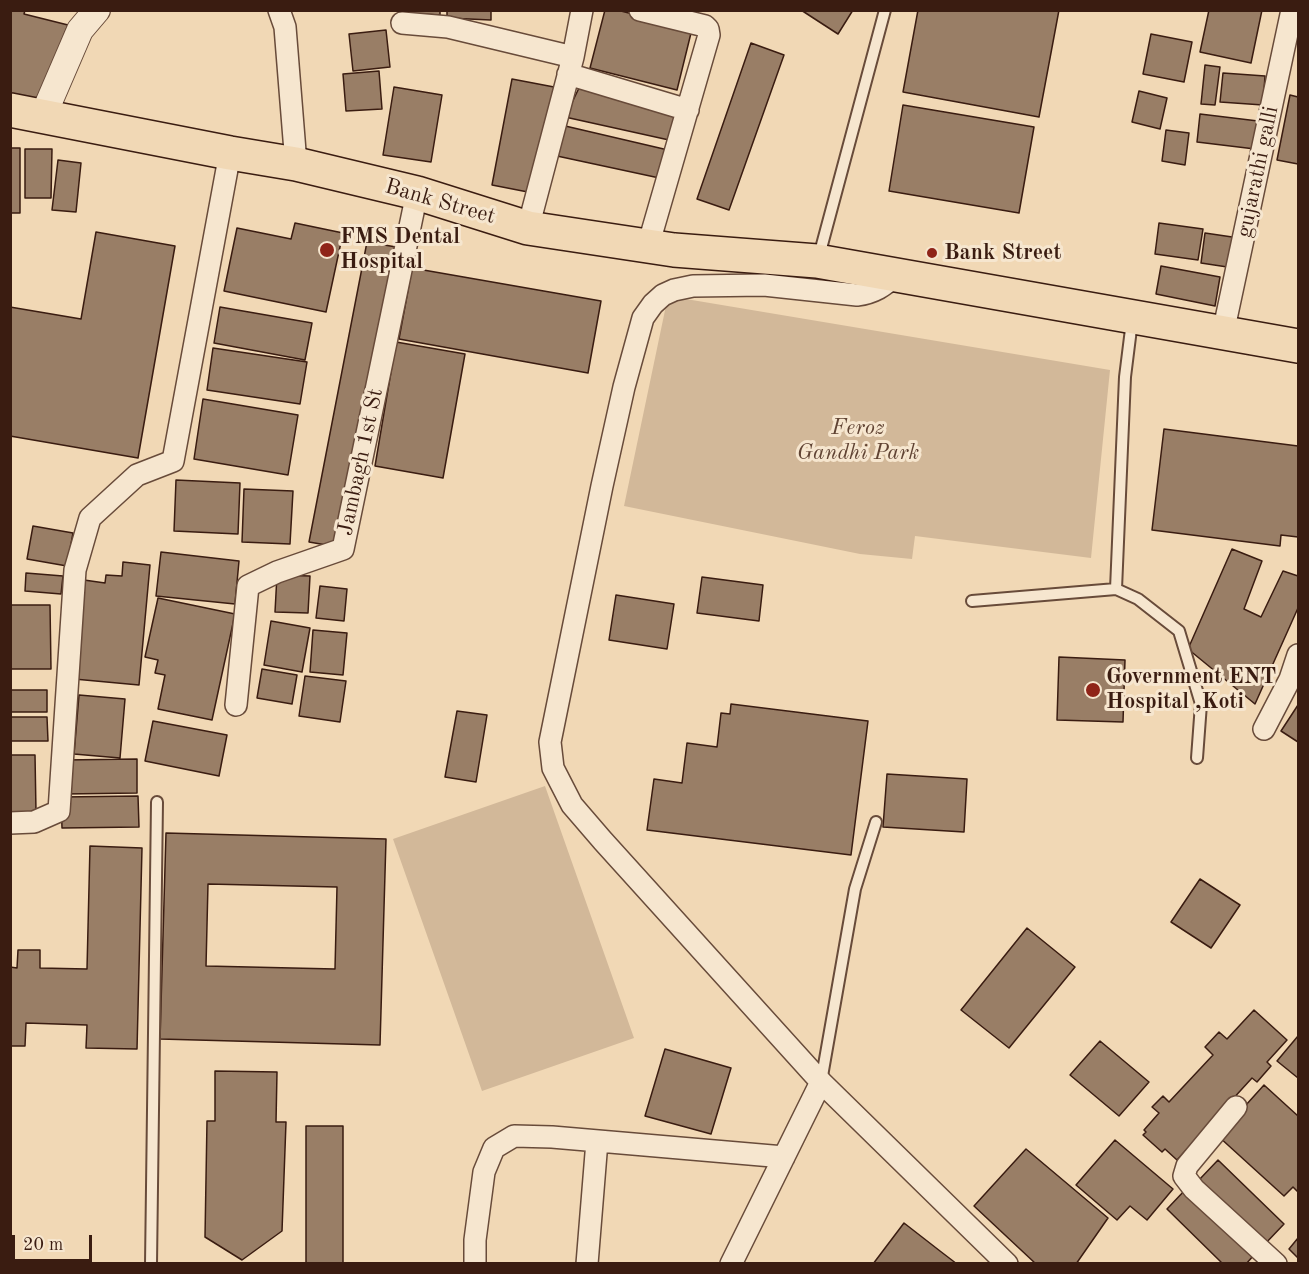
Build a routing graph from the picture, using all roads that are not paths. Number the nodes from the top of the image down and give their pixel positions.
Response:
1 (97, 10) edge
2 (279, 10) edge
3 (582, 10) edge
4 (640, 10) edge
5 (885, 10) edge
6 (1292, 10) edge
7 (402, 23) dead end
8 (571, 65) junction
9 (10, 110) edge
10 (688, 110) junction
11 (43, 116) junction
12 (230, 153) junction
13 (296, 164) junction
14 (417, 193) junction
15 (528, 228) junction
16 (648, 246) junction
17 (817, 261) junction
18 (896, 275) junction
19 (1133, 318) junction
20 (1223, 333) junction
21 (1299, 346) edge
22 (1116, 589) junction
23 (972, 601) dead end
24 (1299, 655) edge
25 (236, 705) dead end
26 (1264, 729) dead end
27 (1197, 758) dead end
28 (158, 802) dead end
29 (876, 822) dead end
30 (10, 823) edge
31 (821, 1082) junction
32 (1236, 1107) dead end
33 (597, 1140) junction
34 (784, 1157) junction
35 (151, 1263) edge
36 (475, 1263) edge
37 (587, 1263) edge
38 (731, 1263) edge
39 (1007, 1263) edge
40 (1276, 1263) edge

1 - 11 street
2 - 13 street
3 - 8 street
4 - 10 street
5 - 17 lane
6 - 20 street, gujarathi galli
7 - 8 street
8 - 10 street
8 - 15 street
9 - 11 main road, Bank Street
10 - 16 street
11 - 12 main road, Bank Street
12 - 13 main road, Bank Street
12 - 30 street
13 - 14 main road, Bank Street
14 - 15 main road, Bank Street
14 - 25 street, Jambagh 1st St
15 - 16 main road, Bank Street
16 - 17 main road, Bank Street
17 - 18 main road, Bank Street
18 - 19 main road, Bank Street
18 - 31 street
19 - 20 main road, Bank Street
19 - 22 lane
20 - 21 main road, Bank Street
22 - 23 lane
22 - 27 lane
24 - 26 street
28 - 35 lane
29 - 31 lane
31 - 34 street
31 - 39 street
32 - 40 street
33 - 34 street
33 - 36 street
33 - 37 street
34 - 38 street

